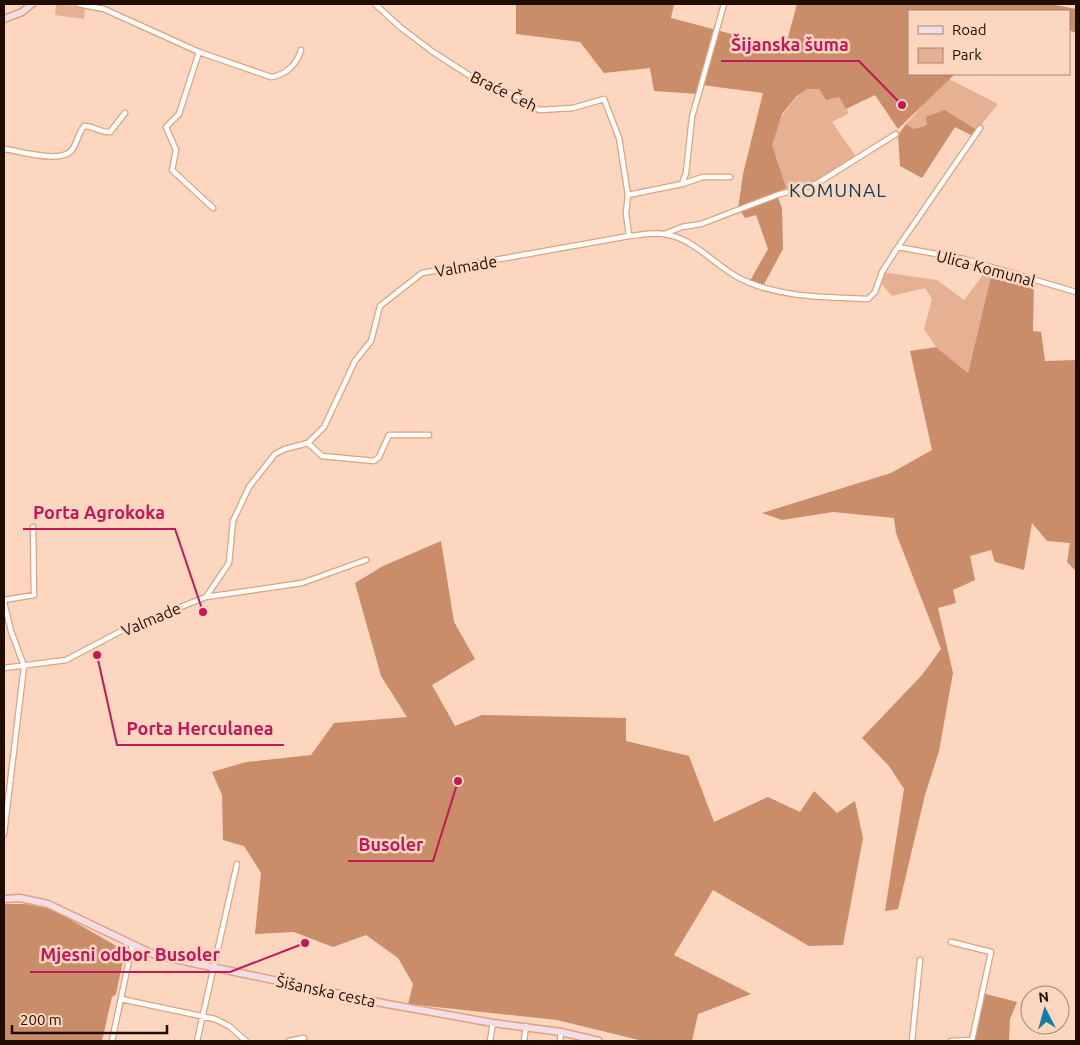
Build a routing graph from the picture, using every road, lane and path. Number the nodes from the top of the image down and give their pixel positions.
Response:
1 (32, 4) edge
2 (78, 4) edge
3 (374, 4) edge
4 (724, 4) edge
5 (4, 19) edge
6 (301, 50) dead end
7 (199, 52) junction
8 (125, 112) dead end
9 (980, 128) dead end
10 (896, 134) dead end
11 (4, 149) edge
12 (730, 177) dead end
13 (682, 184) junction
14 (628, 195) junction
15 (213, 208) dead end
16 (664, 234) junction
17 (629, 236) junction
18 (898, 247) junction
19 (1075, 290) edge
20 (429, 435) dead end
21 (308, 443) junction
22 (32, 527) dead end
23 (366, 560) dead end
24 (206, 597) junction
25 (4, 601) edge
26 (11, 631) junction
27 (4, 632) edge
28 (24, 666) junction
29 (4, 668) edge
30 (4, 834) edge
31 (237, 864) dead end
32 (4, 899) edge
33 (951, 942) dead end
34 (132, 946) junction
35 (920, 960) dead end
36 (212, 967) junction
37 (120, 999) junction
38 (202, 1016) junction
39 (493, 1023) junction
40 (526, 1026) junction
41 (562, 1032) junction
42 (304, 1038) dead end
43 (112, 1041) edge
44 (196, 1041) edge
45 (246, 1041) edge
46 (289, 1041) edge
47 (490, 1041) edge
48 (524, 1041) edge
49 (560, 1041) edge
50 (599, 1041) edge
51 (912, 1041) edge
52 (951, 1041) edge

1 - 5 main road
2 - 7 street
3 - 14 street, Braće Čeh
4 - 13 street
6 - 7 street
7 - 15 street
8 - 11 street
9 - 18 street
10 - 16 street
12 - 13 street
13 - 14 street
14 - 17 street, Braće Čeh
16 - 17 street
16 - 18 street
17 - 21 street, Valmade
18 - 19 street, Ulica Komunal
20 - 21 street
21 - 24 street
22 - 25 street
23 - 24 street, Valmade
24 - 28 street, Valmade
25 - 26 street
26 - 27 street
26 - 28 street
28 - 29 street, Valmade
28 - 30 street
31 - 36 street
32 - 34 main road, Šišanska cesta
33 - 52 street
34 - 36 main road, Šišanska cesta
34 - 37 street
35 - 51 street
36 - 38 street
36 - 39 main road, Šišanska cesta
37 - 38 street
37 - 43 street
38 - 44 street
38 - 45 street
39 - 40 main road, Šišanska cesta
39 - 47 street
40 - 41 main road, Šišanska cesta
40 - 48 street
41 - 49 street
41 - 50 main road, Šišanska cesta
42 - 46 street

